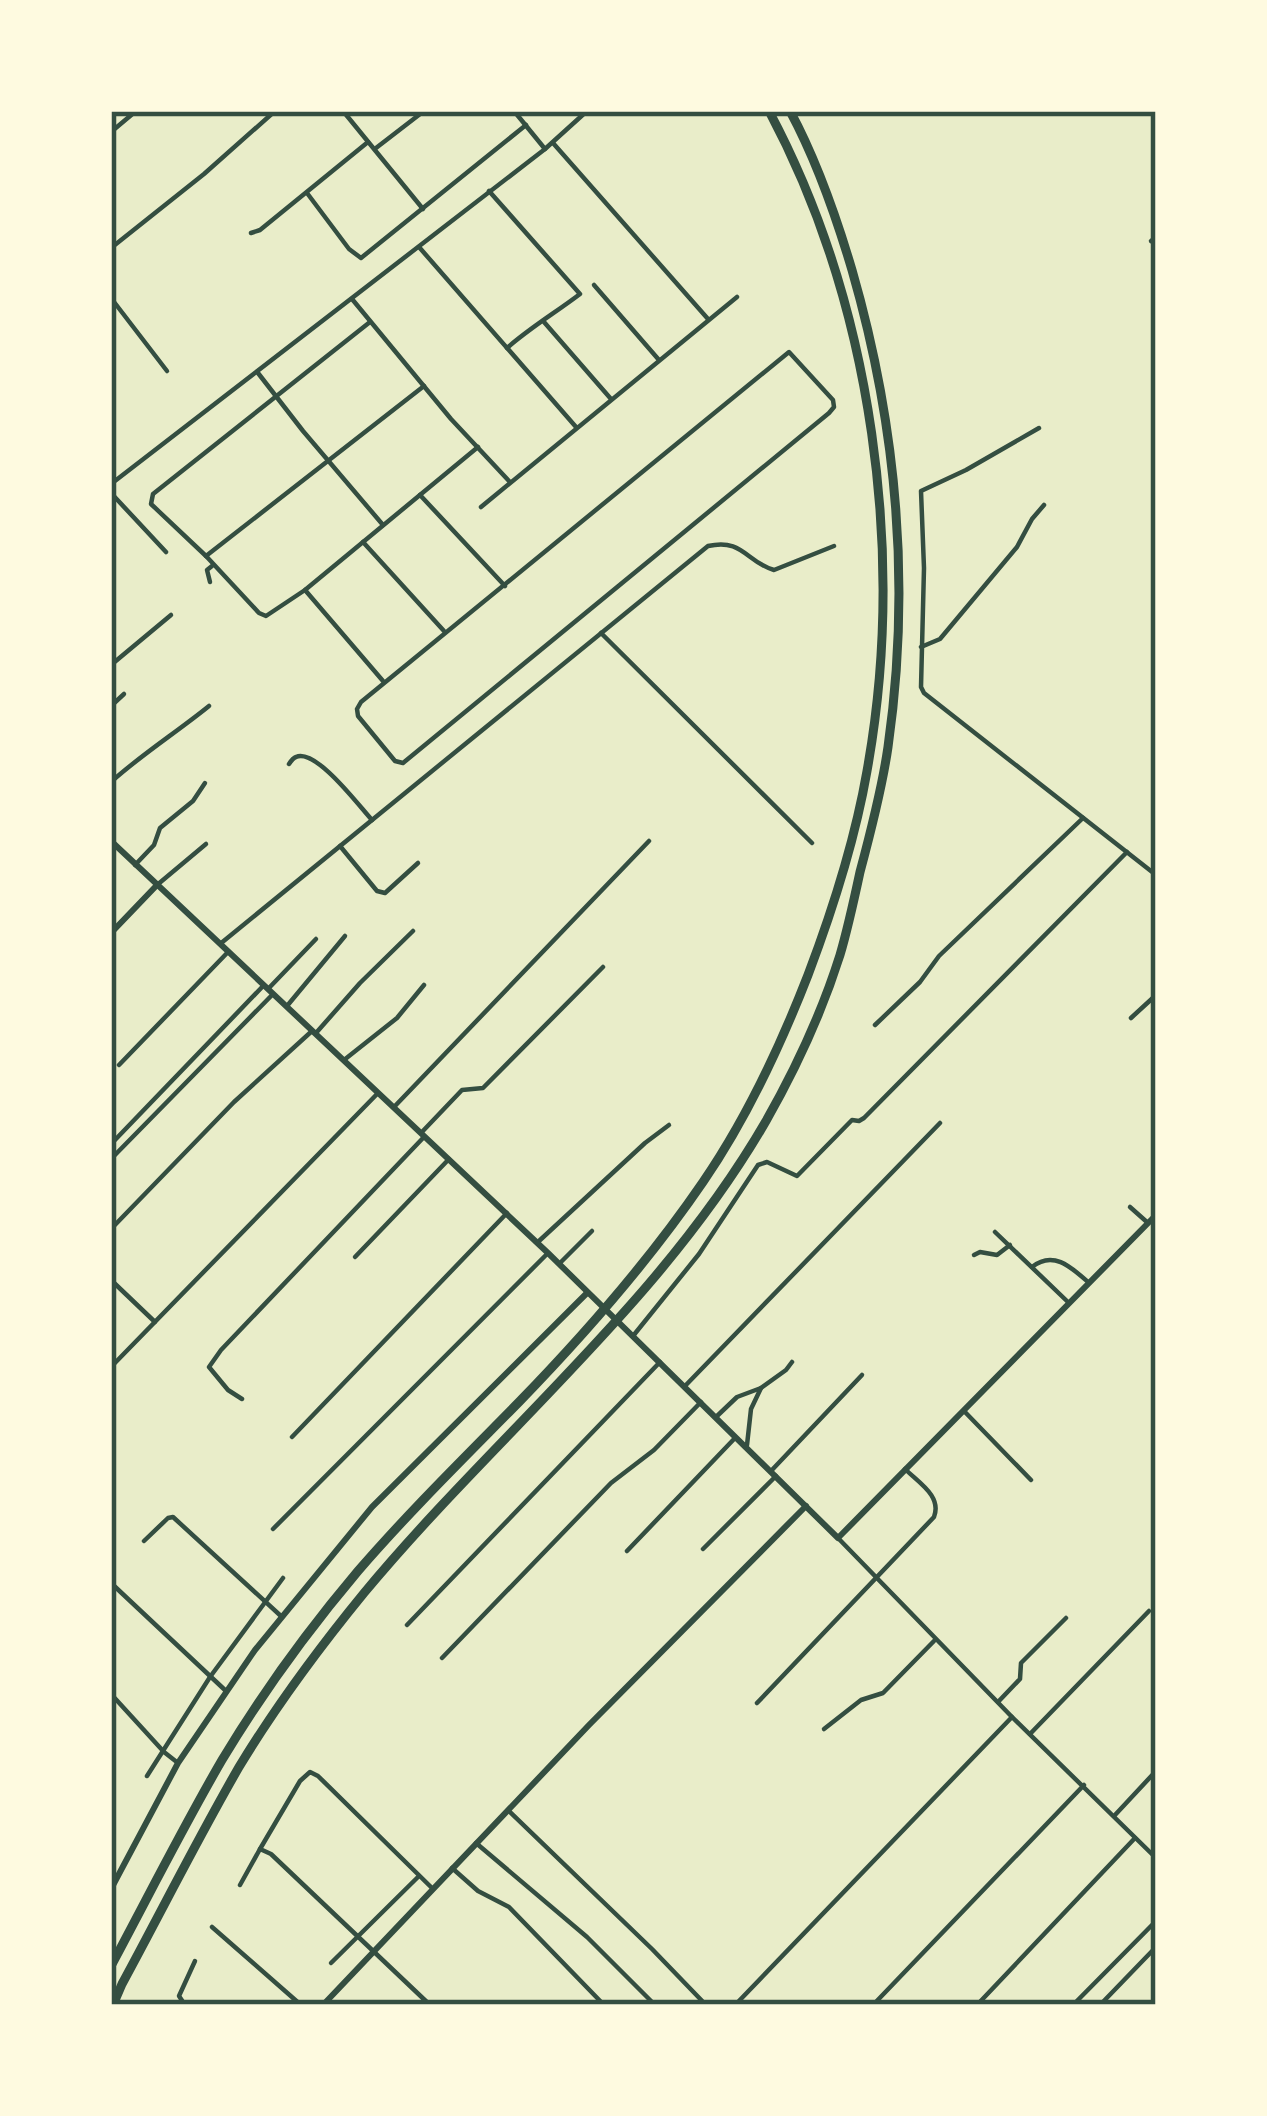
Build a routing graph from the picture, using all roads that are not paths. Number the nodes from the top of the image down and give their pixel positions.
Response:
1 (136, 111) edge
2 (275, 111) edge
3 (344, 111) edge
4 (424, 111) edge
5 (514, 111) edge
6 (587, 111) edge
7 (769, 111) edge
8 (790, 111) edge
9 (526, 125) junction
10 (111, 132) edge
11 (553, 143) junction
12 (371, 146) junction
13 (545, 149) junction
14 (489, 191) junction
15 (307, 193) junction
16 (423, 210) junction
17 (250, 232) dead end
18 (419, 247) junction
19 (111, 248) edge
20 (594, 285) dead end
21 (737, 297) dead end
22 (111, 298) edge
23 (352, 299) junction
24 (708, 319) junction
25 (370, 322) junction
26 (544, 322) junction
27 (506, 349) junction
28 (659, 360) junction
29 (167, 371) dead end
30 (258, 373) junction
31 (424, 386) junction
32 (278, 398) junction
33 (612, 400) junction
34 (576, 427) junction
35 (1039, 428) dead end
36 (478, 447) junction
37 (328, 462) junction
38 (511, 483) junction
39 (111, 489) edge
40 (420, 495) junction
41 (1044, 505) dead end
42 (481, 507) dead end
43 (383, 525) junction
44 (363, 542) junction
45 (834, 546) dead end
46 (166, 552) dead end
47 (206, 556) junction
48 (213, 566) junction
49 (210, 581) dead end
50 (505, 586) junction
51 (304, 590) junction
52 (171, 615) dead end
53 (446, 633) junction
54 (601, 633) junction
55 (921, 647) junction
56 (111, 664) edge
57 (384, 683) junction
58 (124, 694) dead end
59 (111, 706) edge
60 (209, 706) dead end
61 (289, 764) dead end
62 (111, 782) edge
63 (205, 783) dead end
64 (1082, 818) junction
65 (372, 820) junction
66 (111, 841) edge
67 (649, 841) dead end
68 (812, 843) dead end
69 (206, 844) dead end
70 (340, 846) junction
71 (1127, 852) junction
72 (418, 862) dead end
73 (135, 865) junction
74 (1156, 875) edge
75 (157, 885) junction
76 (412, 931) dead end
77 (111, 933) edge
78 (345, 936) dead end
79 (316, 939) dead end
80 (220, 944) junction
81 (228, 952) junction
82 (603, 968) dead end
83 (424, 985) dead end
84 (268, 989) junction
85 (1156, 995) edge
86 (286, 1006) junction
87 (1131, 1018) dead end
88 (875, 1025) dead end
89 (314, 1032) junction
90 (344, 1060) junction
91 (119, 1065) dead end
92 (378, 1093) junction
93 (394, 1107) junction
94 (940, 1123) dead end
95 (669, 1125) dead end
96 (423, 1134) junction
97 (114, 1141) edge
98 (449, 1159) junction
99 (111, 1160) edge
100 (1130, 1207) dead end
101 (507, 1214) junction
102 (1156, 1215) edge
103 (1148, 1223) junction
104 (111, 1229) edge
105 (592, 1231) dead end
106 (995, 1232) dead end
107 (538, 1243) junction
108 (1010, 1245) junction
109 (548, 1252) junction
110 (974, 1256) dead end
111 (356, 1257) dead end
112 (559, 1264) junction
113 (1032, 1267) junction
114 (111, 1280) edge
115 (1089, 1283) junction
116 (587, 1293) junction
117 (1070, 1303) junction
118 (154, 1322) junction
119 (633, 1336) junction
120 (660, 1361) junction
121 (792, 1362) dead end
122 (111, 1367) edge
123 (862, 1375) dead end
124 (685, 1387) junction
125 (761, 1388) junction
126 (242, 1399) dead end
127 (701, 1402) junction
128 (963, 1410) junction
129 (716, 1418) junction
130 (292, 1437) dead end
131 (736, 1437) junction
132 (747, 1447) junction
133 (905, 1469) junction
134 (773, 1474) junction
135 (1031, 1480) dead end
136 (806, 1506) junction
137 (273, 1529) dead end
138 (838, 1538) junction
139 (144, 1541) dead end
140 (703, 1550) dead end
141 (627, 1552) dead end
142 (283, 1578) dead end
143 (876, 1580) junction
144 (111, 1582) edge
145 (264, 1602) junction
146 (1149, 1611) dead end
147 (282, 1617) junction
148 (1066, 1618) dead end
149 (407, 1625) dead end
150 (936, 1640) junction
151 (442, 1658) dead end
152 (211, 1677) junction
153 (226, 1691) junction
154 (111, 1694) edge
155 (998, 1702) junction
156 (757, 1703) dead end
157 (1012, 1717) junction
158 (824, 1729) dead end
159 (1030, 1734) junction
160 (164, 1752) junction
161 (178, 1763) junction
162 (1156, 1771) edge
163 (147, 1776) dead end
164 (1084, 1785) junction
165 (508, 1810) junction
166 (1114, 1815) junction
167 (1135, 1838) junction
168 (476, 1843) junction
169 (260, 1849) junction
170 (1155, 1856) edge
171 (452, 1868) junction
172 (419, 1876) junction
173 (240, 1885) dead end
174 (111, 1889) edge
175 (433, 1889) junction
176 (1156, 1922) edge
177 (212, 1927) dead end
178 (359, 1936) junction
179 (1156, 1947) edge
180 (374, 1951) junction
181 (195, 1961) dead end
182 (331, 1963) dead end
183 (111, 1966) edge
184 (738, 2002) dead end
185 (113, 2005) edge
186 (185, 2005) edge
187 (301, 2005) edge
188 (323, 2005) edge
189 (430, 2005) edge
190 (604, 2005) edge
191 (655, 2005) edge
192 (706, 2005) edge
193 (873, 2005) edge
194 (977, 2005) edge
195 (1073, 2005) edge
196 (1100, 2005) edge

1 - 10 street
2 - 19 street
3 - 12 street
4 - 12 street
5 - 9 street
6 - 11 street
7 - 183 highway
8 - 185 highway
9 - 13 street
9 - 16 street
11 - 13 street
11 - 24 street
12 - 15 street
12 - 16 street
13 - 14 street
14 - 18 street
14 - 26 street
15 - 16 street
15 - 17 street
18 - 23 street
18 - 27 street
20 - 28 street
21 - 24 street
22 - 29 street
23 - 25 street
23 - 30 street
24 - 28 street
25 - 31 street
25 - 32 street
26 - 27 street
26 - 33 street
27 - 34 street
28 - 33 street
30 - 32 street
30 - 39 street
31 - 36 street
31 - 37 street
32 - 37 street
32 - 47 street
33 - 34 street
34 - 38 street
35 - 55 street
36 - 38 street
36 - 40 street
37 - 43 street
37 - 47 street
38 - 42 street
39 - 46 street
40 - 43 street
40 - 50 street
41 - 55 street
43 - 44 street
44 - 51 street
44 - 53 street
45 - 54 street
47 - 48 street
48 - 49 street
48 - 51 street
50 - 53 street
50 - 57 street
51 - 57 street
52 - 56 street
53 - 57 street
54 - 65 street
54 - 68 street
55 - 64 street
58 - 59 street
60 - 62 street
61 - 65 street
63 - 73 street
64 - 71 street
64 - 88 street
65 - 70 street
66 - 73 street
67 - 93 street
69 - 75 street
70 - 72 street
70 - 80 street
71 - 74 street
71 - 119 street
73 - 75 street
75 - 77 street
75 - 80 street
76 - 89 street
78 - 86 street
79 - 84 street
80 - 81 street
81 - 84 street
81 - 91 street
82 - 96 street
83 - 90 street
84 - 86 street
84 - 97 street
84 - 99 street
85 - 87 street
86 - 89 street
89 - 90 street
89 - 104 street
90 - 92 street
92 - 93 street
92 - 118 street
93 - 96 street
94 - 124 street
95 - 107 street
96 - 98 street
96 - 126 street
98 - 101 street
98 - 111 street
100 - 103 street
101 - 107 street
101 - 130 street
102 - 103 street
103 - 115 street
105 - 112 street
106 - 108 street
107 - 109 street
108 - 110 street
108 - 113 street
109 - 112 street
109 - 137 street
112 - 116 street
113 - 115 street
113 - 117 street
114 - 118 street
115 - 117 street
116 - 119 street
116 - 147 street
117 - 128 street
118 - 122 street
119 - 120 street
120 - 124 street
120 - 149 street
121 - 125 street
123 - 134 street
124 - 127 street
125 - 129 street
125 - 132 street
127 - 129 street
127 - 151 street
128 - 133 street
128 - 135 street
129 - 131 street
131 - 132 street
131 - 141 street
132 - 134 street
133 - 138 street
133 - 143 street
134 - 136 street
134 - 140 street
136 - 138 street
136 - 165 street
138 - 143 street
139 - 145 street
142 - 145 street
143 - 150 street
143 - 156 street
144 - 152 street
145 - 147 street
145 - 152 street
146 - 159 street
147 - 153 street
148 - 155 street
150 - 155 street
150 - 158 street
152 - 153 street
152 - 160 street
153 - 161 street
154 - 160 street
155 - 157 street
157 - 159 street
157 - 184 street
159 - 164 street
160 - 161 street
160 - 163 street
161 - 174 street
162 - 166 street
164 - 166 street
164 - 193 street
165 - 168 street
165 - 192 street
166 - 167 street
167 - 170 street
167 - 194 street
168 - 171 street
168 - 191 street
169 - 172 street
169 - 173 street
169 - 178 street
171 - 175 street
171 - 190 street
172 - 175 street
172 - 178 street
175 - 180 street
176 - 195 street
177 - 187 street
178 - 180 street
178 - 182 street
179 - 196 street
180 - 188 street
180 - 189 street
181 - 186 street

